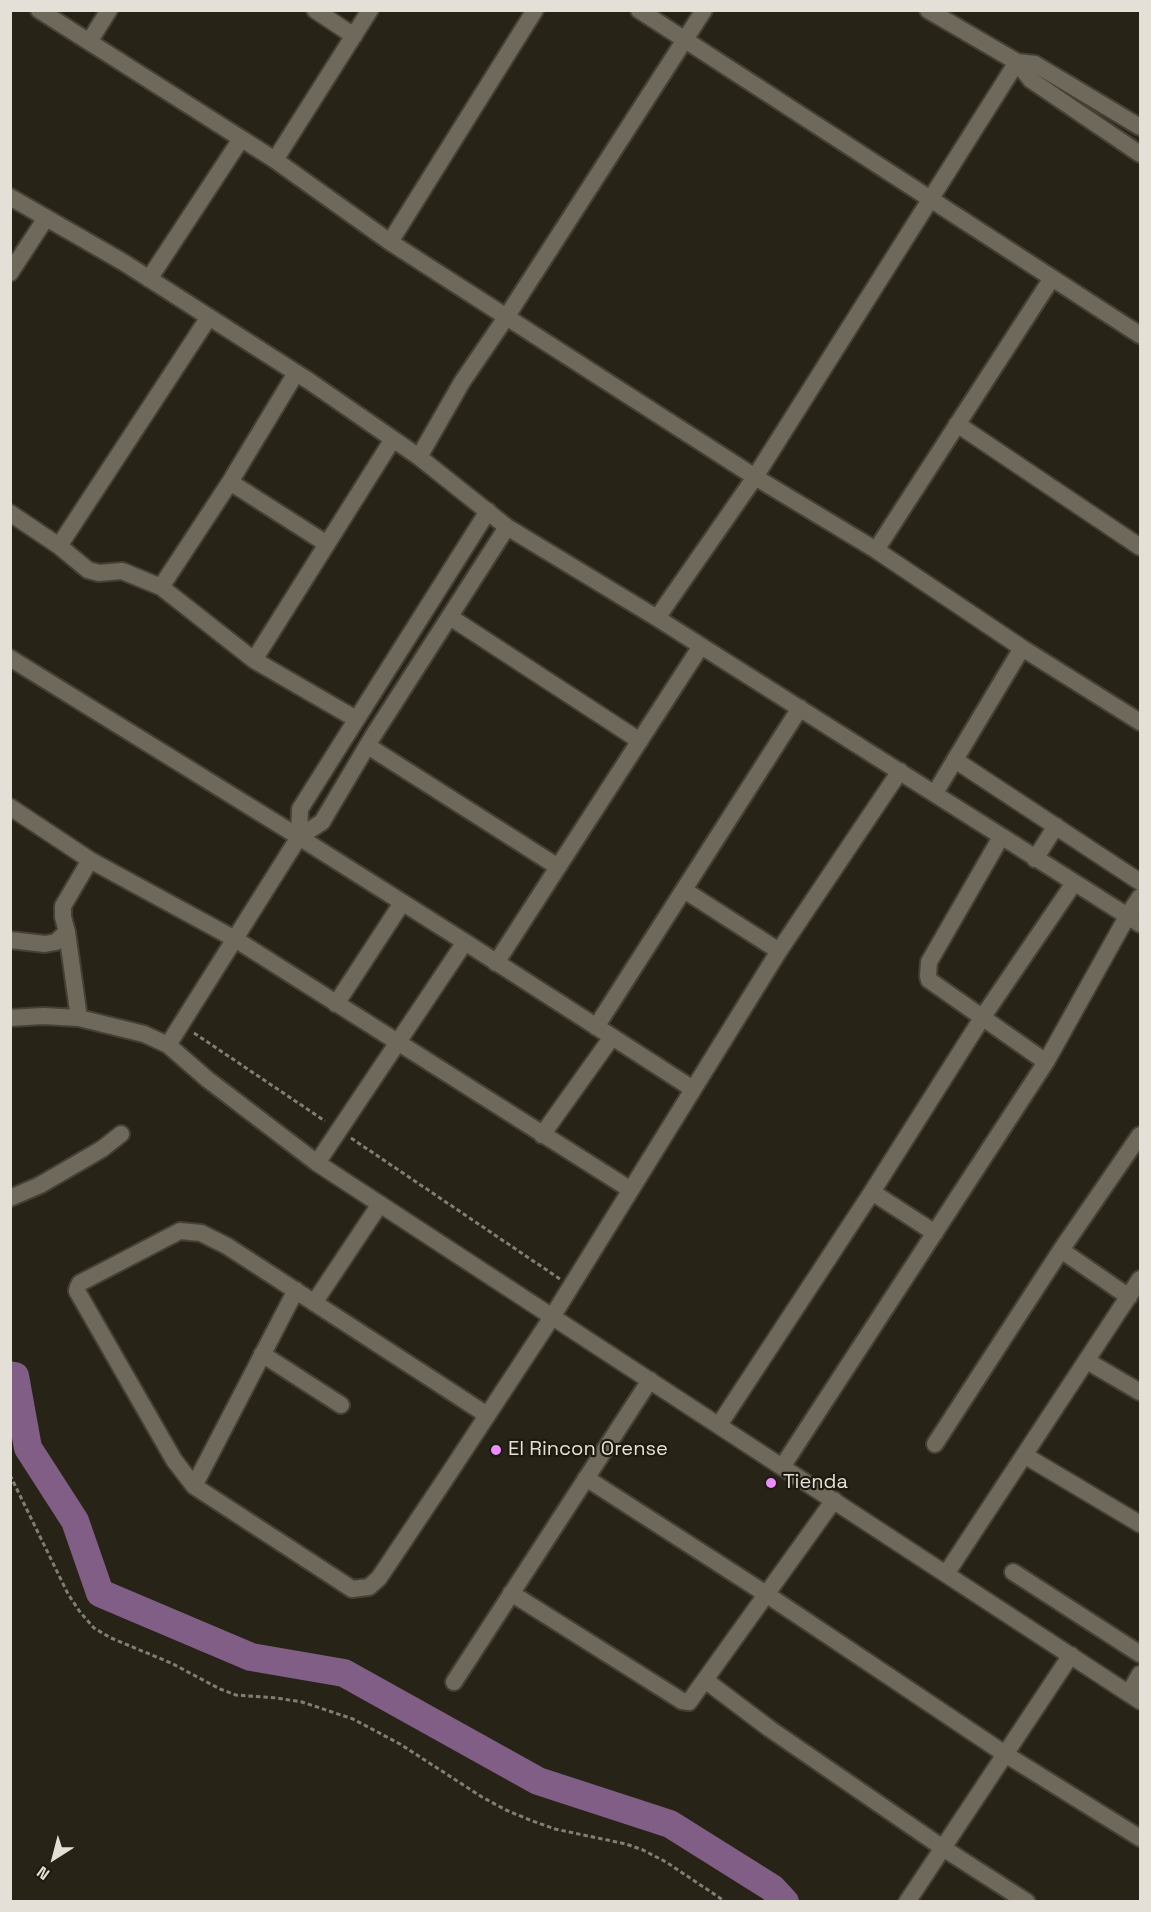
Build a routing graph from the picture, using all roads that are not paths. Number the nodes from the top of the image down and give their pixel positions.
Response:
1 (39, 10) edge
2 (109, 10) edge
3 (315, 10) edge
4 (370, 10) edge
5 (535, 10) edge
6 (639, 10) edge
7 (704, 10) edge
8 (928, 10) edge
9 (354, 36) junction
10 (684, 40) junction
11 (89, 42) junction
12 (1017, 62) junction
13 (1140, 127) edge
14 (241, 139) junction
15 (1140, 154) edge
16 (275, 160) junction
17 (10, 197) edge
18 (929, 198) junction
19 (46, 218) junction
20 (390, 242) junction
21 (10, 273) edge
22 (1052, 278) junction
23 (149, 279) junction
24 (507, 316) junction
25 (209, 318) junction
26 (1140, 335) edge
27 (296, 373) junction
28 (957, 424) junction
29 (393, 439) junction
30 (419, 457) junction
31 (755, 477) junction
32 (230, 482) junction
33 (488, 511) junction
34 (10, 513) edge
35 (507, 526) junction
36 (1139, 541) edge
37 (327, 544) junction
38 (59, 546) junction
39 (876, 550) junction
40 (161, 587) junction
41 (450, 617) junction
42 (657, 618) junction
43 (701, 646) junction
44 (1022, 648) junction
45 (10, 658) edge
46 (255, 660) junction
47 (800, 708) junction
48 (356, 719) junction
49 (1140, 722) edge
50 (640, 741) junction
51 (368, 746) junction
52 (955, 760) junction
53 (900, 771) junction
54 (935, 793) junction
55 (10, 807) edge
56 (1056, 826) junction
57 (299, 837) junction
58 (1001, 837) junction
59 (1035, 859) junction
60 (90, 860) junction
61 (558, 867) junction
62 (1140, 882) edge
63 (1074, 883) junction
64 (684, 890) junction
65 (1140, 897) edge
66 (402, 903) junction
67 (1134, 920) edge
68 (67, 932) junction
69 (234, 939) junction
70 (10, 940) edge
71 (465, 942) junction
72 (779, 951) junction
73 (496, 963) junction
74 (336, 1004) junction
75 (10, 1018) edge
76 (79, 1018) junction
77 (982, 1018) junction
78 (596, 1027) junction
79 (612, 1037) junction
80 (397, 1043) junction
81 (168, 1045) junction
82 (1046, 1062) junction
83 (693, 1089) junction
84 (121, 1134) dead end
85 (542, 1134) junction
86 (1140, 1135) edge
87 (317, 1163) junction
88 (631, 1190) junction
89 (872, 1192) junction
90 (10, 1198) edge
91 (380, 1204) junction
92 (935, 1233) junction
93 (1061, 1251) junction
94 (1140, 1279) edge
95 (296, 1290) junction
96 (1129, 1297) junction
97 (314, 1303) junction
98 (552, 1317) junction
99 (262, 1354) junction
100 (1087, 1361) junction
101 (650, 1380) junction
102 (1140, 1392) edge
103 (341, 1405) dead end
104 (487, 1415) junction
105 (719, 1425) junction
106 (935, 1444) dead end
107 (1024, 1455) junction
108 (782, 1467) junction
109 (586, 1478) junction
110 (194, 1486) junction
111 (834, 1500) junction
112 (1140, 1524) edge
113 (1013, 1572) dead end
114 (946, 1574) junction
115 (511, 1593) junction
116 (766, 1594) junction
117 (1140, 1654) edge
118 (1071, 1656) junction
119 (1140, 1674) edge
120 (705, 1680) junction
121 (454, 1682) dead end
122 (1135, 1697) edge
123 (1005, 1754) junction
124 (1140, 1838) edge
125 (943, 1848) junction
126 (908, 1902) edge
127 (1027, 1902) edge

1 - 11 street
2 - 11 street
3 - 9 street
4 - 9 street
5 - 20 street
6 - 10 street
7 - 10 street
8 - 12 street
9 - 16 street
10 - 18 street
10 - 24 street
11 - 14 street
12 - 13 street
12 - 15 street
12 - 18 street
14 - 16 street
14 - 23 street
16 - 20 street
17 - 19 street
18 - 22 street
18 - 31 street
19 - 21 street
19 - 23 street
20 - 24 street
22 - 26 street
22 - 28 street
23 - 25 street
24 - 30 street
24 - 31 street
25 - 27 street
25 - 38 street
27 - 29 street
27 - 32 street
28 - 36 street
28 - 39 street
29 - 30 street
29 - 37 street
30 - 33 street
31 - 39 street
31 - 42 street
32 - 37 street
32 - 40 street
33 - 35 street
33 - 48 street
34 - 38 street
35 - 41 street
35 - 42 street
37 - 46 street
38 - 40 street
39 - 44 street
40 - 46 street
41 - 50 street
41 - 51 street
42 - 43 street
43 - 47 street
43 - 50 street
44 - 49 street
44 - 52 street
45 - 57 street
46 - 48 street
47 - 53 street
47 - 64 street
48 - 57 street
50 - 61 street
51 - 57 street
51 - 61 street
52 - 54 street
52 - 56 street
53 - 54 street
53 - 72 street
54 - 58 street
55 - 60 street
56 - 59 street
56 - 62 street
57 - 66 street
57 - 69 street
58 - 59 street
58 - 77 street
59 - 63 street
60 - 68 street
60 - 69 street
61 - 73 street
63 - 67 street
63 - 77 street
64 - 72 street
64 - 78 street
65 - 67 street
66 - 71 street
66 - 74 street
67 - 82 street
68 - 70 street
68 - 76 street
69 - 74 street
69 - 81 street
71 - 73 street
71 - 80 street
72 - 83 street
73 - 78 street
74 - 80 street
75 - 76 street
76 - 81 street
77 - 82 street
77 - 89 street
78 - 79 street
79 - 83 street
79 - 85 street
80 - 85 street
80 - 87 street
81 - 87 street
82 - 92 street
83 - 88 street
84 - 90 street
85 - 88 street
86 - 93 street
87 - 91 street
88 - 98 street
89 - 92 street
89 - 105 street
91 - 97 street
91 - 98 street
92 - 108 street
93 - 96 street
93 - 106 street
94 - 96 street
95 - 97 street
95 - 99 street
95 - 110 street
96 - 100 street
97 - 104 street
98 - 101 street
98 - 104 street
99 - 103 street
99 - 110 street
100 - 102 street
100 - 107 street
101 - 105 street
101 - 109 street
104 - 110 street
105 - 108 street
107 - 112 street
107 - 114 street
108 - 111 street
109 - 115 street
109 - 116 street
111 - 114 street
111 - 116 street
113 - 117 street
114 - 118 street
115 - 120 street
115 - 121 street
116 - 120 street
116 - 123 street
118 - 122 street
118 - 123 street
119 - 122 street
120 - 125 street
123 - 124 street
123 - 125 street
125 - 126 street
125 - 127 street

